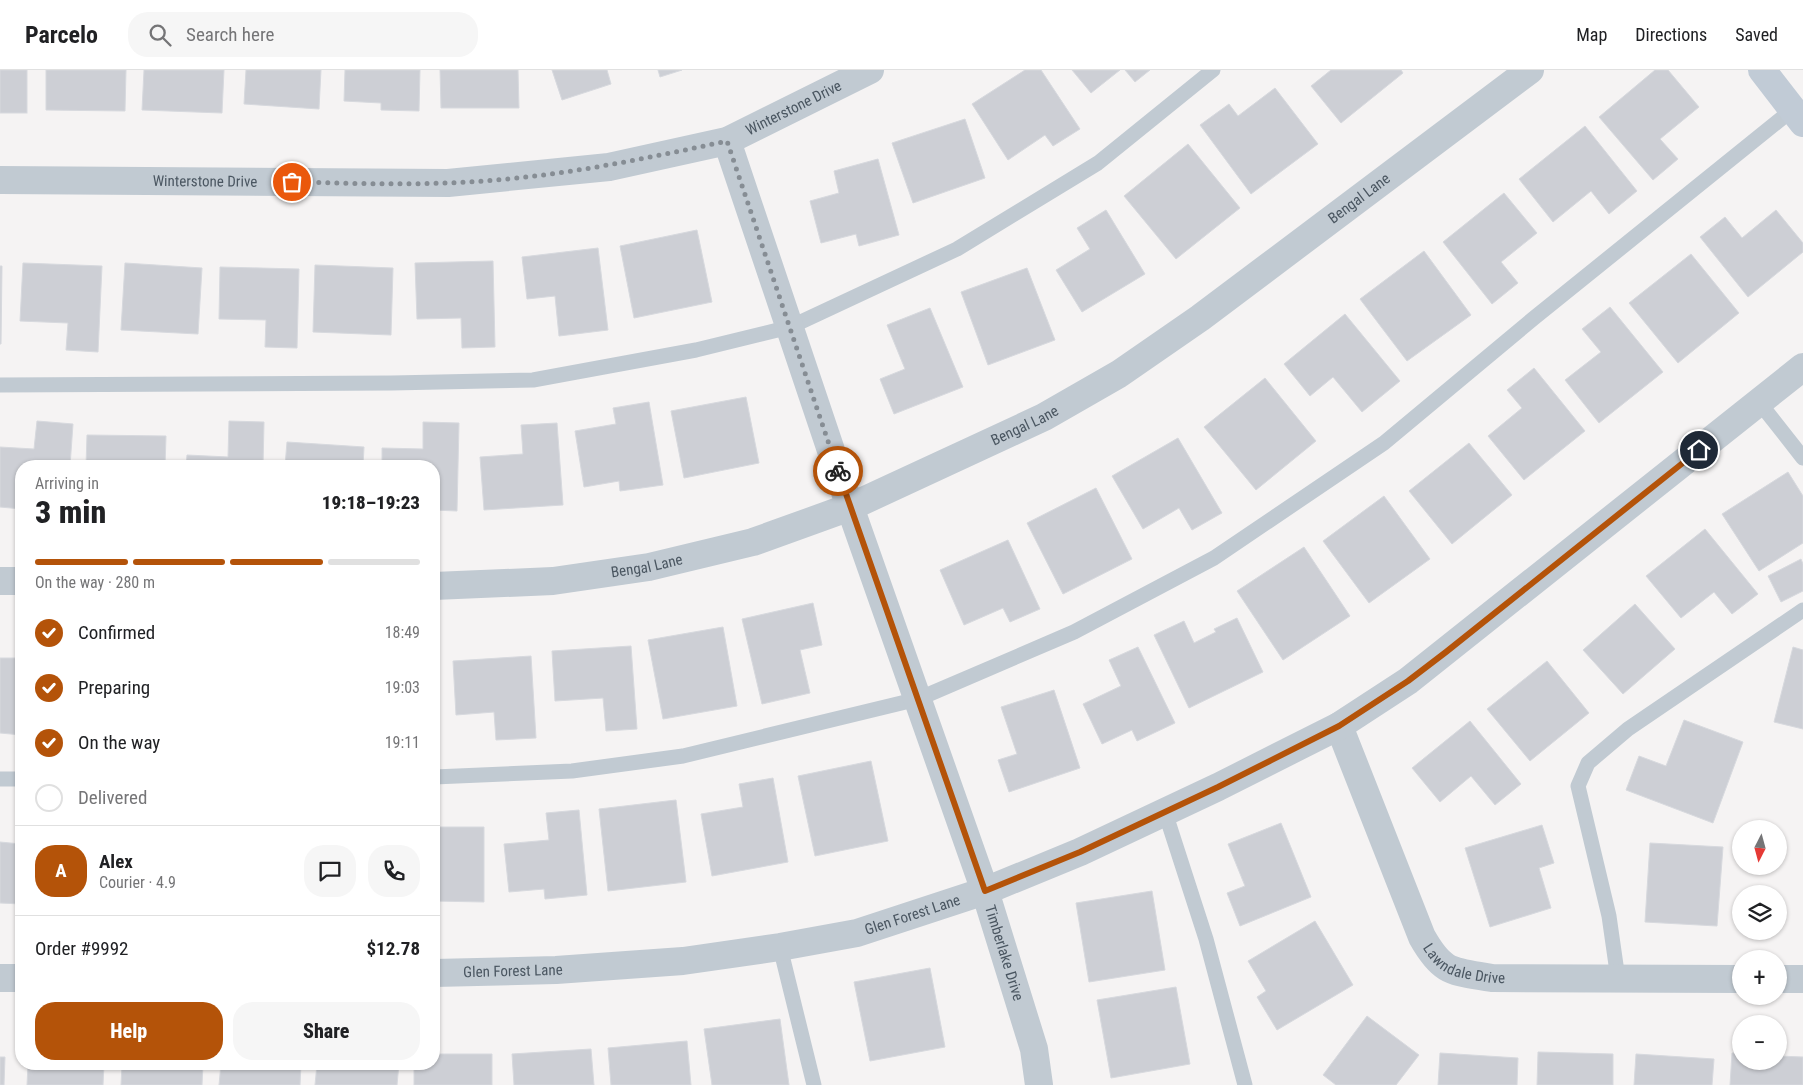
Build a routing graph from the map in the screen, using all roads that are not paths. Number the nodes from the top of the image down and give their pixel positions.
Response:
1 (870, 70) edge
2 (1213, 70) edge
3 (1530, 70) edge
4 (1762, 70) edge
5 (1800, 111) edge
6 (727, 141) junction
7 (0, 180) edge
8 (790, 327) junction
9 (1803, 367) edge
10 (0, 385) edge
11 (1759, 402) junction
12 (1803, 458) edge
13 (850, 507) junction
14 (0, 581) edge
15 (15, 581) edge
16 (440, 586) edge
17 (1803, 610) edge
18 (918, 699) junction
19 (1339, 726) junction
20 (440, 778) edge
21 (0, 779) edge
22 (15, 779) edge
23 (1164, 812) junction
24 (985, 891) junction
25 (780, 948) junction
26 (440, 973) edge
27 (0, 978) edge
28 (15, 978) edge
29 (1618, 979) junction
30 (1732, 979) edge
31 (1787, 979) edge
32 (1803, 979) edge
33 (814, 1085) edge
34 (1039, 1085) edge
35 (1245, 1085) edge

1 - 6 street, Winterstone Drive
2 - 8 lane
3 - 13 street, Bengal Lane
4 - 5 street
5 - 18 lane
6 - 7 street, Winterstone Drive
6 - 8 street, Timberlake Drive
8 - 10 lane
8 - 13 street, Timberlake Drive
9 - 11 street, Glen Forest Lane
11 - 12 lane
11 - 19 street, Glen Forest Lane
13 - 16 street, Bengal Lane
13 - 18 street, Timberlake Drive
14 - 15 street
17 - 29 lane
18 - 20 lane
18 - 24 street, Timberlake Drive
19 - 23 street, Glen Forest Lane
19 - 29 street, Lawndale Drive
21 - 22 lane
23 - 24 street, Glen Forest Lane
23 - 35 lane
24 - 25 street, Glen Forest Lane
24 - 34 street, Timberlake Drive
25 - 26 street, Glen Forest Lane
25 - 33 lane
27 - 28 street
29 - 30 street, Lawndale Drive
31 - 32 street

